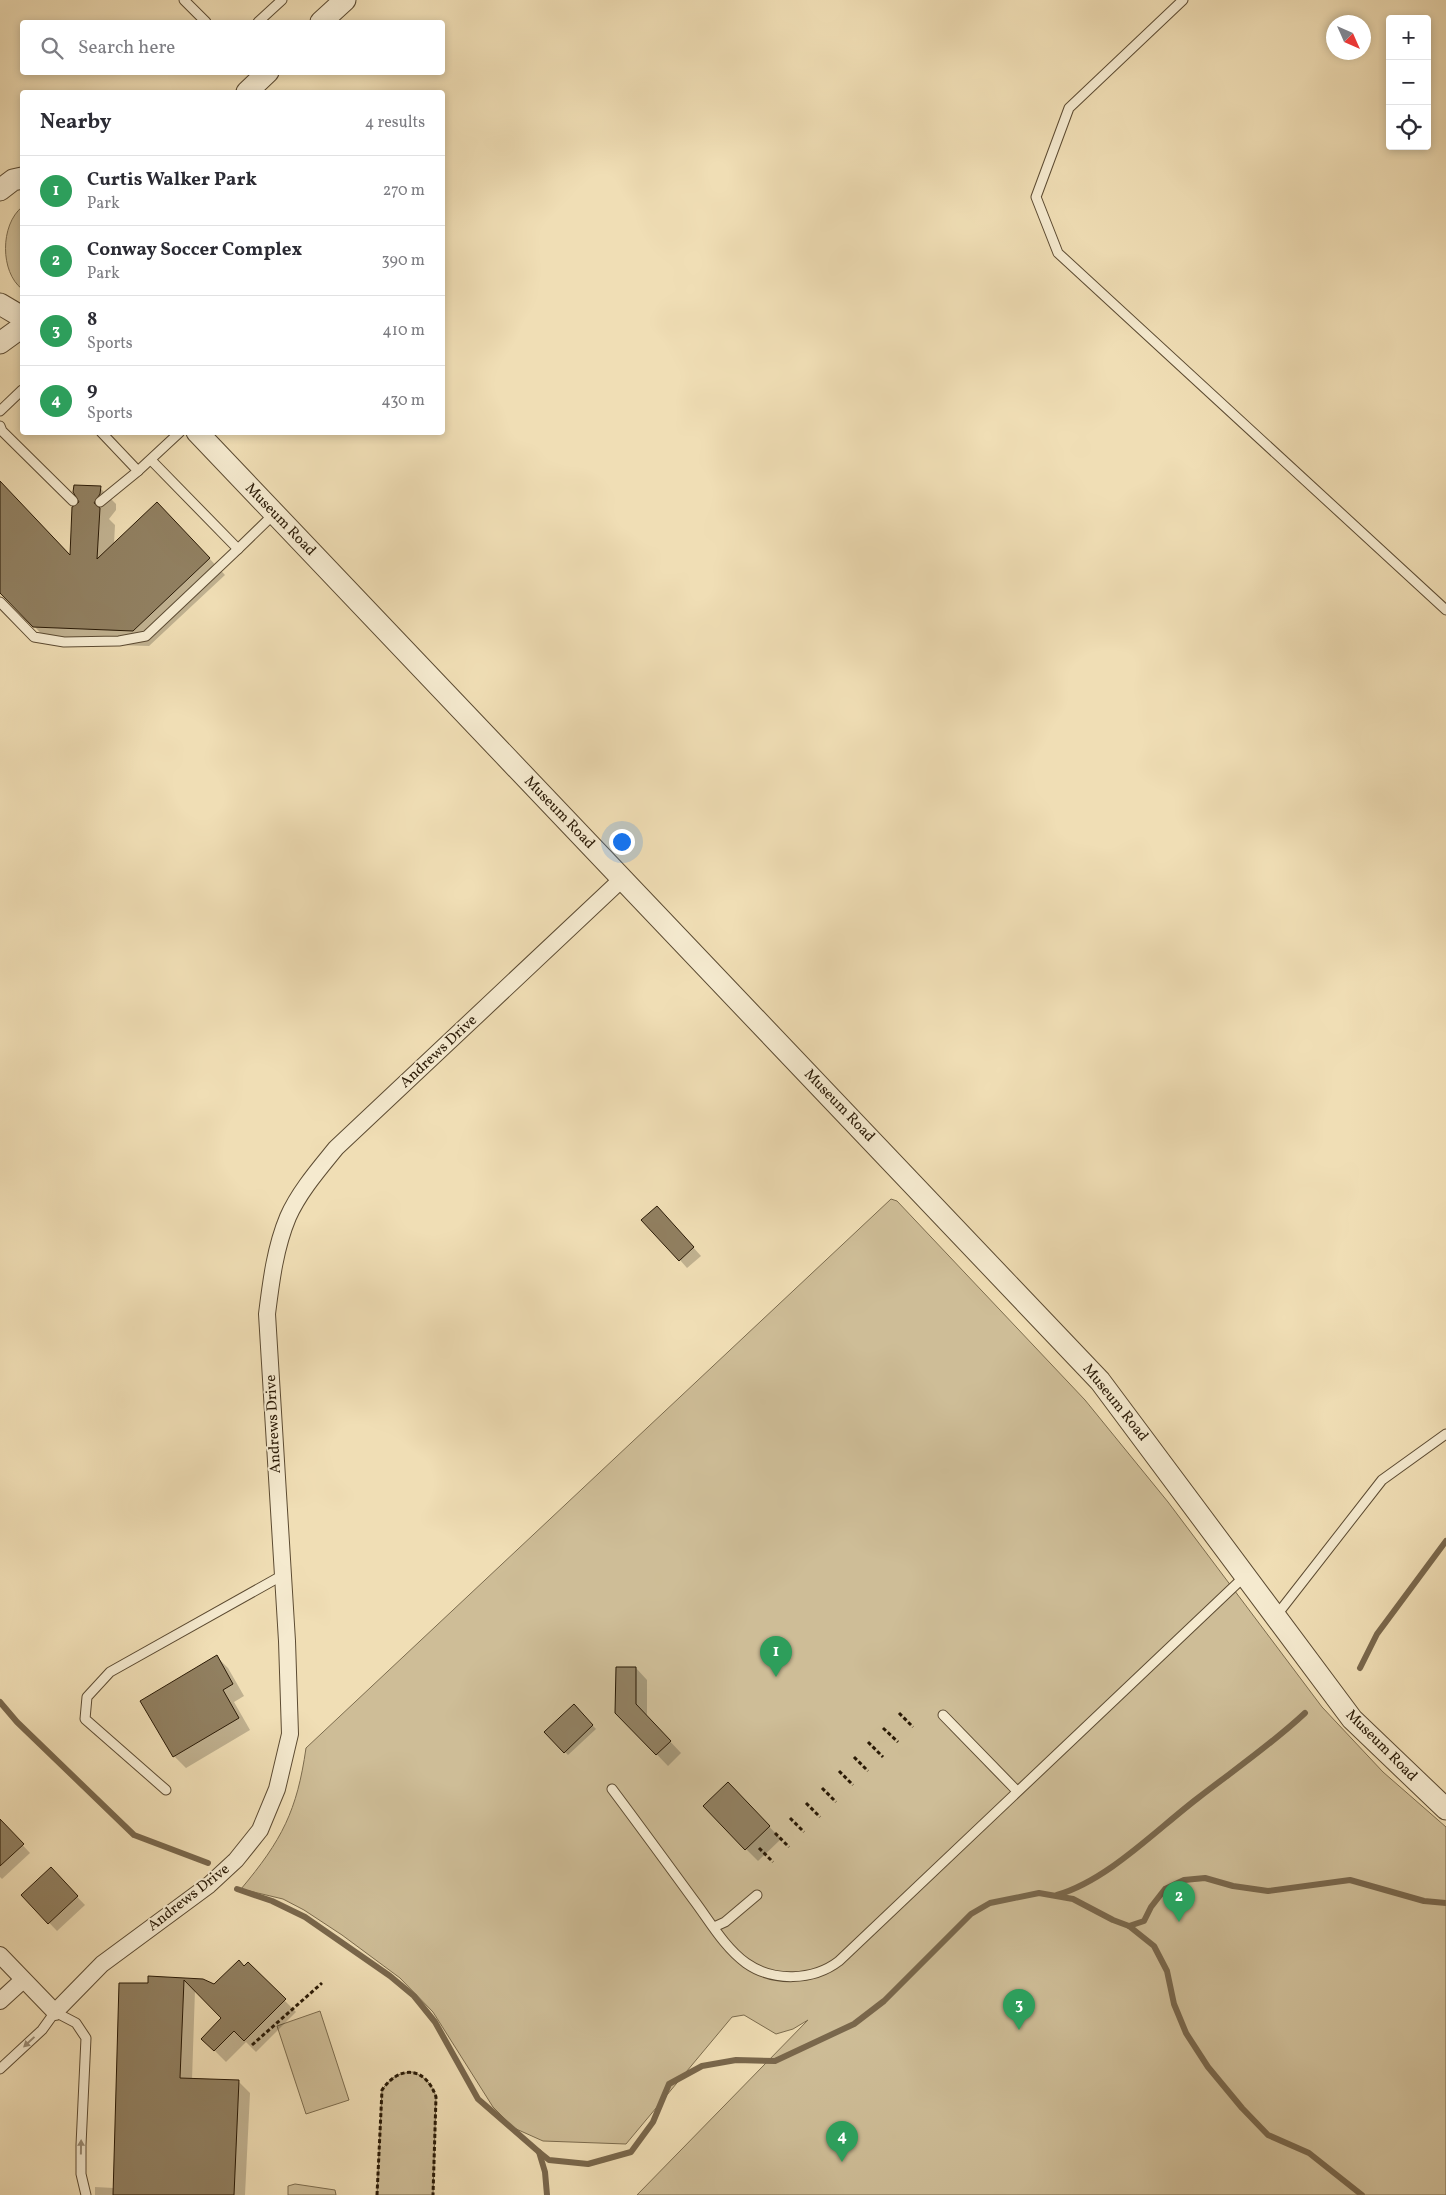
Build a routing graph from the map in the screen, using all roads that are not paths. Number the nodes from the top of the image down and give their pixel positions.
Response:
1 (184, 0) edge
2 (282, 0) edge
3 (345, 0) edge
4 (1183, 0) edge
5 (204, 20) edge
6 (260, 20) edge
7 (323, 20) edge
8 (265, 75) edge
9 (249, 90) edge
10 (0, 304) edge
11 (20, 316) edge
12 (20, 328) edge
13 (0, 343) edge
14 (20, 392) edge
15 (0, 410) edge
16 (0, 426) edge
17 (104, 435) edge
18 (177, 435) edge
19 (199, 435) edge
20 (151, 460) junction
21 (138, 471) junction
22 (73, 501) dead end
23 (100, 502) dead end
24 (275, 514) junction
25 (238, 549) junction
26 (0, 602) edge
27 (1444, 606) edge
28 (622, 879) junction
29 (1446, 1434) edge
30 (283, 1575) junction
31 (1246, 1575) junction
32 (1276, 1616) junction
33 (943, 1715) dead end
34 (612, 1789) dead end
35 (166, 1790) dead end
36 (1016, 1791) junction
37 (1446, 1809) edge
38 (757, 1895) dead end
39 (714, 1927) junction
40 (0, 1955) edge
41 (23, 1980) junction
42 (0, 2001) edge
43 (55, 2012) junction
44 (0, 2070) edge
45 (86, 2195) edge

1 - 5 lane
2 - 6 lane
3 - 7 street
4 - 27 lane
8 - 9 street
10 - 11 street
12 - 13 street
14 - 15 lane
16 - 22 lane
17 - 21 lane
18 - 20 lane
19 - 24 street, Museum Road
20 - 21 lane
20 - 25 lane
21 - 23 lane
24 - 25 lane
24 - 28 street, Museum Road
25 - 26 lane
28 - 30 street, Andrews Drive
28 - 31 street, Museum Road
29 - 32 lane
30 - 35 lane
30 - 43 street, Andrews Drive
31 - 32 street, Museum Road
31 - 36 lane
32 - 37 street, Museum Road
33 - 36 lane
34 - 39 lane
36 - 39 lane
38 - 39 lane
40 - 41 street
41 - 42 street
41 - 43 street
43 -> 44 lane
45 -> 43 lane

